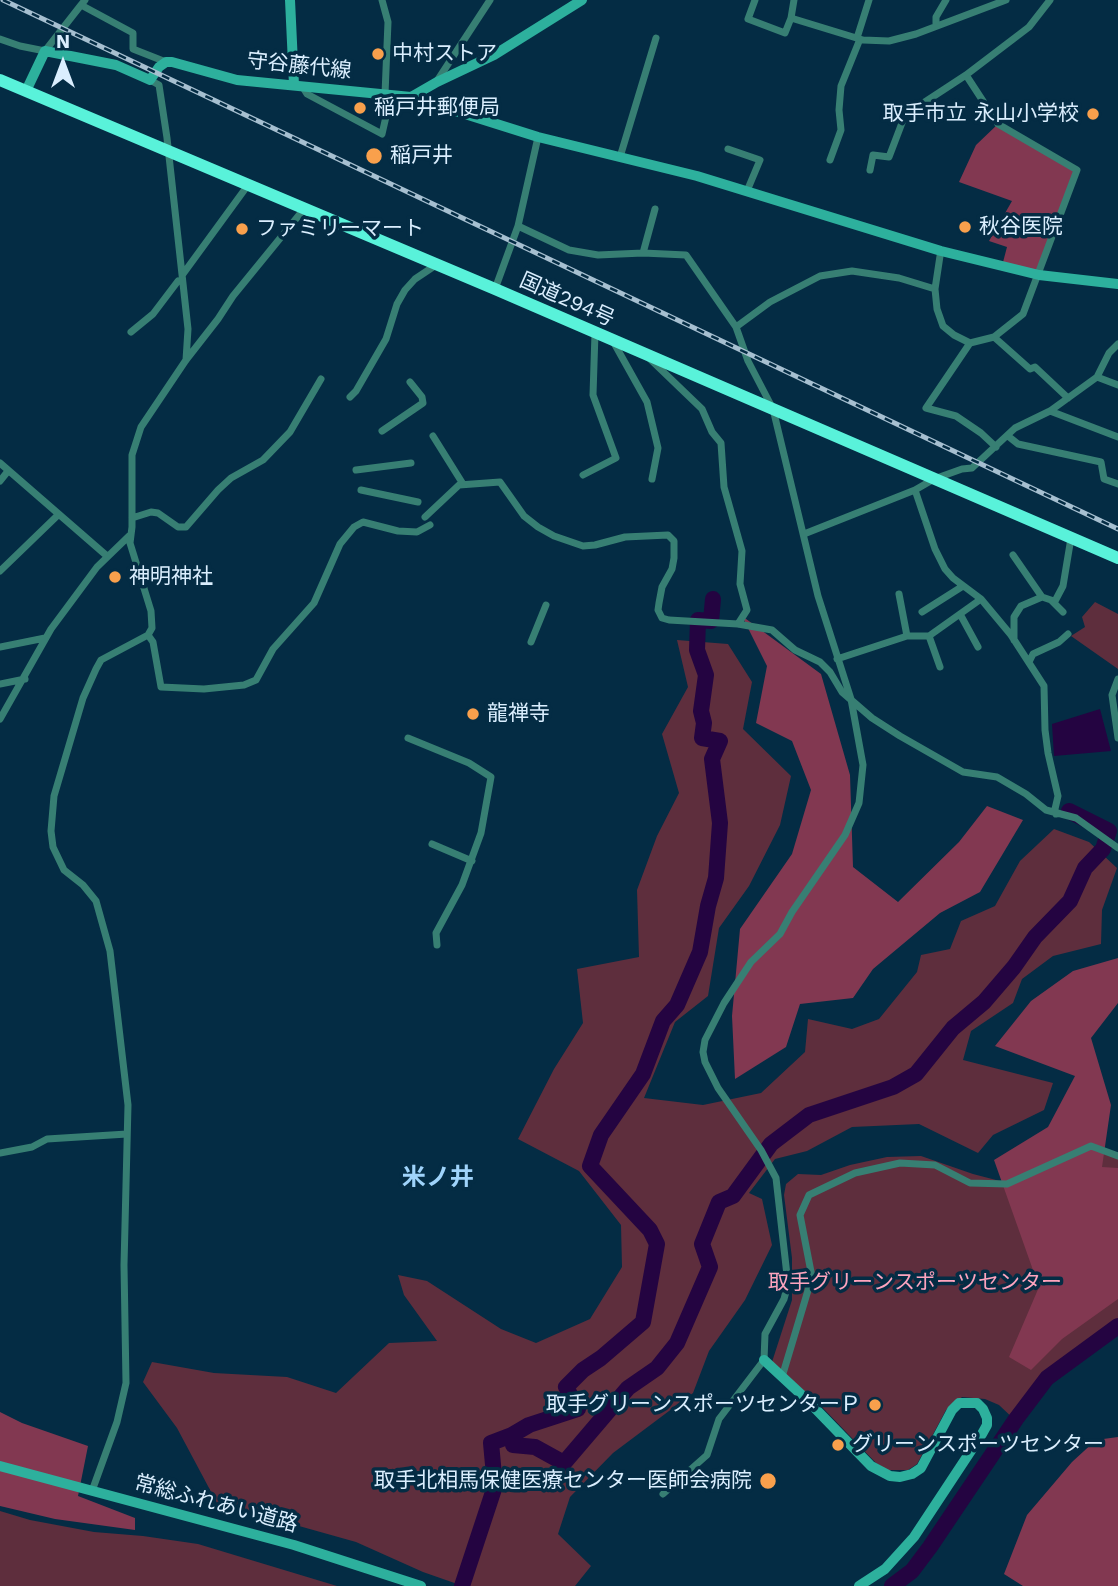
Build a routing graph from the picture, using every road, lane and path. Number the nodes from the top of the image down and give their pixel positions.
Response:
1 (290, 0) edge
2 (382, 0) edge
3 (490, 0) edge
4 (582, 0) edge
5 (755, 0) edge
6 (794, 0) edge
7 (869, 0) edge
8 (946, 0) edge
9 (1050, 0) edge
10 (1001, 1) edge
11 (83, 3) edge
12 (791, 18) junction
13 (936, 26) junction
14 (656, 38) dead end
15 (859, 38) junction
16 (0, 39) edge
17 (45, 51) junction
18 (166, 62) junction
19 (965, 75) junction
20 (0, 80) edge
21 (150, 80) junction
22 (436, 82) junction
23 (298, 86) junction
24 (26, 91) junction
25 (388, 95) junction
26 (411, 97) junction
27 (538, 137) junction
28 (728, 149) dead end
29 (168, 151) junction
30 (620, 157) junction
31 (830, 160) dead end
32 (870, 170) dead end
33 (248, 185) junction
34 (747, 191) junction
35 (304, 209) junction
36 (655, 209) dead end
37 (518, 226) junction
38 (643, 253) junction
39 (940, 256) dead end
40 (436, 265) junction
41 (1039, 275) junction
42 (180, 278) junction
43 (1118, 284) edge
44 (495, 289) junction
45 (935, 289) junction
46 (736, 327) junction
47 (131, 332) dead end
48 (595, 333) junction
49 (994, 337) junction
50 (614, 342) junction
51 (970, 343) junction
52 (1118, 344) edge
53 (647, 356) junction
54 (186, 360) junction
55 (1097, 377) junction
56 (321, 379) dead end
57 (410, 382) dead end
58 (1118, 385) edge
59 (350, 397) dead end
60 (1069, 398) junction
61 (773, 410) junction
62 (1050, 411) junction
63 (382, 431) dead end
64 (433, 436) dead end
65 (1008, 436) junction
66 (1118, 437) edge
67 (996, 447) junction
68 (0, 463) edge
69 (411, 463) dead end
70 (356, 470) dead end
71 (9, 471) junction
72 (583, 475) dead end
73 (652, 479) dead end
74 (934, 479) junction
75 (0, 481) edge
76 (463, 484) junction
77 (1118, 484) edge
78 (915, 490) junction
79 (361, 491) dead end
80 (418, 502) dead end
81 (58, 515) junction
82 (425, 517) dead end
83 (132, 518) junction
84 (430, 525) dead end
85 (804, 534) junction
86 (129, 536) junction
87 (1071, 538) junction
88 (1013, 555) dead end
89 (107, 556) junction
90 (1118, 558) edge
91 (0, 571) edge
92 (963, 586) junction
93 (898, 594) dead end
94 (1042, 597) junction
95 (981, 599) junction
96 (1054, 603) junction
97 (546, 605) dead end
98 (922, 612) dead end
99 (1063, 612) dead end
100 (960, 614) junction
101 (738, 624) junction
102 (1068, 634) dead end
103 (148, 635) junction
104 (907, 636) junction
105 (929, 636) junction
106 (45, 638) junction
107 (1014, 641) junction
108 (531, 642) dead end
109 (0, 647) edge
110 (978, 647) dead end
111 (837, 659) junction
112 (1029, 662) junction
113 (940, 667) dead end
114 (25, 679) junction
115 (1118, 679) edge
116 (0, 684) edge
117 (851, 699) junction
118 (0, 719) edge
119 (408, 738) dead end
120 (1118, 738) edge
121 (1056, 814) junction
122 (432, 844) dead end
123 (1118, 848) edge
124 (472, 861) junction
125 (437, 945) dead end
126 (127, 1134) junction
127 (0, 1153) edge
128 (1118, 1156) edge
129 (764, 1360) junction
130 (782, 1377) junction
131 (0, 1465) edge
132 (92, 1491) junction
133 (663, 1494) dead end
134 (421, 1586) edge
135 (859, 1586) edge

1 - 23 street
2 - 25 street
3 - 22 street
4 - 22 street
5 - 12 street
6 - 12 street
7 - 15 street
8 - 13 street
9 - 19 street
10 - 13 street
11 - 17 street
11 - 18 street
12 - 15 street
13 - 15 street
14 - 30 street
15 - 31 street
16 - 17 street
17 - 21 street
17 - 24 street
18 - 21 street
18 - 23 street, 守谷藤代線
19 - 32 street
19 - 41 street
20 - 24 highway, 国道294号
21 - 29 street
22 - 26 street
23 - 25 street, 守谷藤代線
23 - 25 street
24 - 29 highway, 国道294号
25 - 26 street, 守谷藤代線
26 - 27 street, 守谷藤代線
27 - 30 street, 守谷藤代線
27 - 37 street
28 - 34 street
29 - 33 highway, 国道294号
29 - 42 street
30 - 34 street, 守谷藤代線
33 - 35 highway, 国道294号
33 - 42 street
34 - 41 street, 守谷藤代線
35 - 40 highway, 国道294号
35 - 54 street
36 - 38 street
37 - 38 street
37 - 44 street
38 - 46 street
39 - 45 street
40 - 44 highway, 国道294号
40 - 59 street
41 - 43 street, 守谷藤代線
41 - 49 street
42 - 47 street
42 - 54 street
44 - 48 highway, 国道294号
45 - 46 street
45 - 51 street
46 - 61 street
48 - 50 highway, 国道294号
48 - 72 street
49 - 51 street
49 - 60 street
50 - 53 highway, 国道294号
50 - 73 street
51 - 67 street
52 - 55 street
53 - 61 highway, 国道294号
53 - 101 street
54 - 83 street
55 - 58 street
55 - 60 street
56 - 83 street
57 - 63 street
60 - 62 street
61 - 74 highway, 国道294号
61 - 85 street
62 - 65 street
62 - 66 street
64 - 76 street
65 - 67 street
65 - 77 street
67 - 74 street
68 - 71 street
69 - 70 street
71 - 75 street
71 - 81 street
74 - 78 street
74 - 87 highway, 国道294号
76 - 82 street
76 - 101 street
78 - 85 street
78 - 92 street
79 - 80 street
81 - 89 street
81 - 91 street
83 - 86 street
84 - 103 street
85 - 111 street
86 - 89 street
86 - 103 street
87 - 90 highway, 国道294号
87 - 96 street
88 - 94 street
89 - 106 street
92 - 95 street
92 - 98 street
93 - 104 street
94 - 96 street
94 - 107 street
95 - 100 street
95 - 107 street
96 - 99 street
97 - 108 street
100 - 105 street
100 - 110 street
101 - 117 street
102 - 112 street
103 - 126 street
104 - 105 street
104 - 111 street
105 - 113 street
106 - 109 street
106 - 114 street
107 - 112 street
111 - 117 street
112 - 121 street
114 - 116 street
114 - 118 street
115 - 120 street
117 - 121 street
117 - 129 street
119 - 124 street
121 - 123 street
122 - 124 street
124 - 125 street
126 - 127 street
126 - 132 street
128 - 130 street
129 - 130 street
129 - 133 street
130 - 135 street
131 - 132 street, 常総ふれあい道路
132 - 134 street, 常総ふれあい道路

